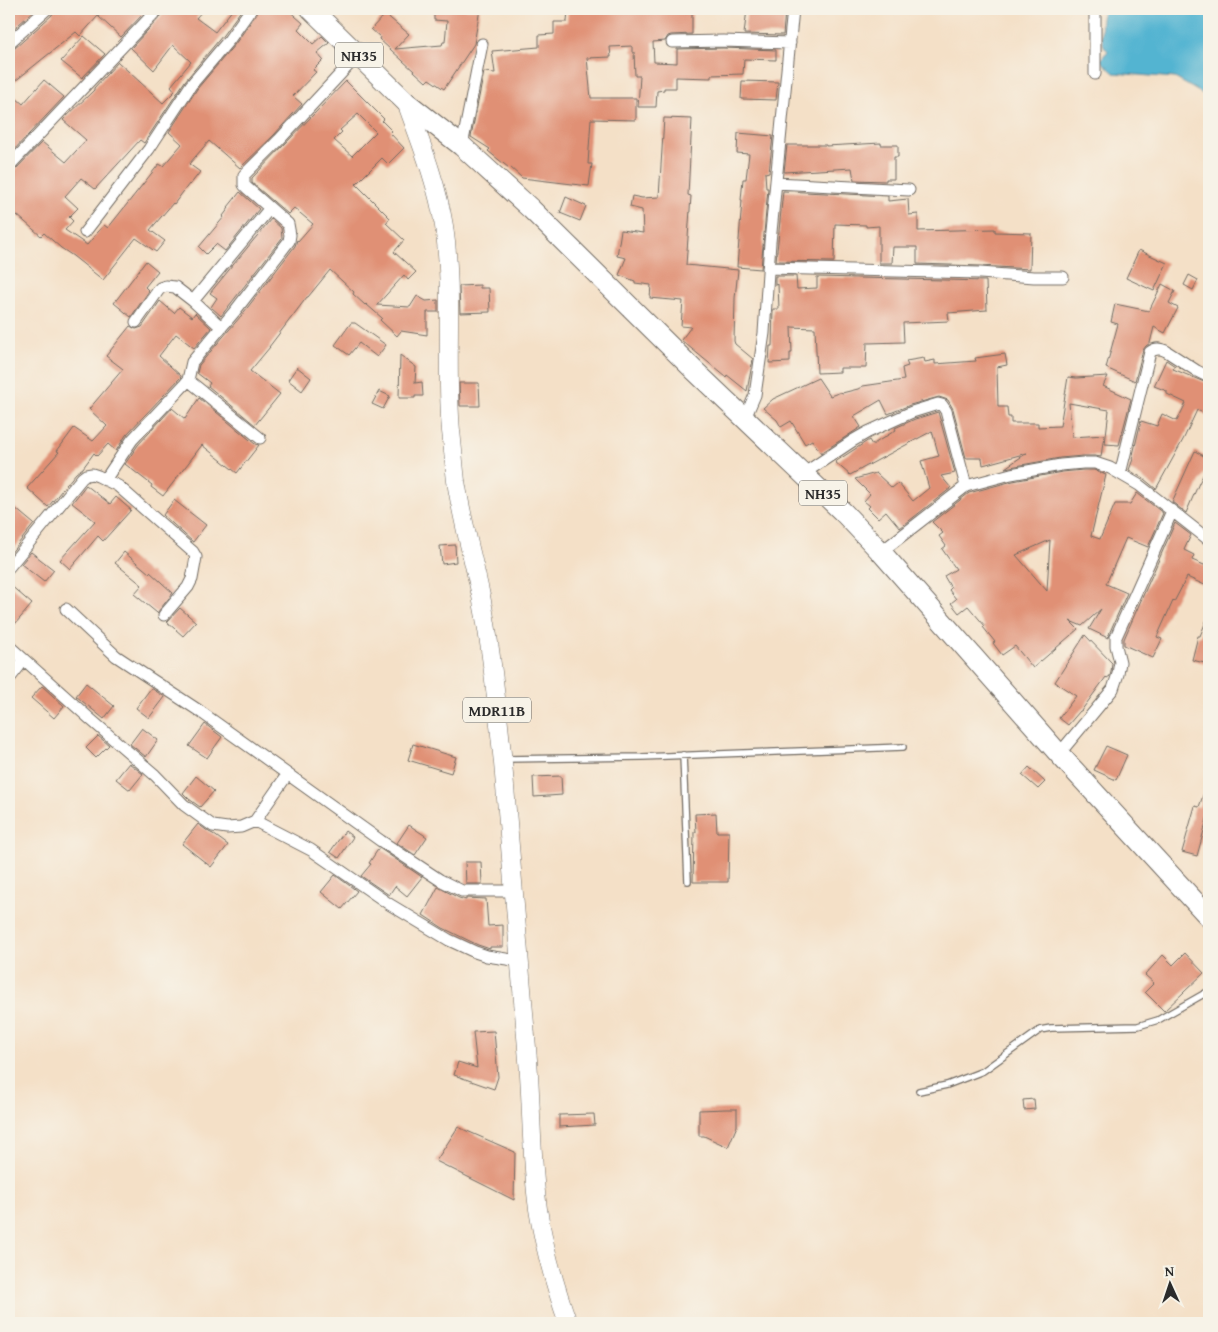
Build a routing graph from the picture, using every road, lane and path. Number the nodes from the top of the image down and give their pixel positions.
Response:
1 (47, 9) edge
2 (158, 9) edge
3 (251, 9) edge
4 (311, 9) edge
5 (793, 9) edge
6 (1095, 9) edge
7 (672, 42) dead end
8 (9, 43) edge
9 (790, 43) junction
10 (482, 44) dead end
11 (358, 55) junction
12 (1095, 74) dead end
13 (406, 102) junction
14 (462, 146) junction
15 (9, 166) edge
16 (776, 183) junction
17 (909, 190) dead end
18 (270, 208) junction
19 (85, 232) dead end
20 (768, 268) junction
21 (1063, 277) dead end
22 (193, 301) junction
23 (136, 322) dead end
24 (221, 327) junction
25 (1209, 378) edge
26 (188, 380) junction
27 (745, 418) junction
28 (260, 438) dead end
29 (803, 474) junction
30 (1120, 474) junction
31 (105, 480) junction
32 (966, 486) junction
33 (1172, 511) junction
34 (1209, 540) edge
35 (881, 552) junction
36 (9, 567) edge
37 (66, 609) dead end
38 (164, 615) dead end
39 (9, 646) edge
40 (24, 660) junction
41 (9, 679) edge
42 (903, 747) dead end
43 (1059, 754) junction
44 (683, 755) junction
45 (502, 759) junction
46 (287, 775) junction
47 (255, 821) junction
48 (688, 881) dead end
49 (515, 891) junction
50 (1209, 917) edge
51 (519, 961) junction
52 (1209, 991) edge
53 (919, 1090) dead end
54 (568, 1323) edge

1 - 8 street
2 - 15 street
3 - 19 street
4 - 11 highway, NH35
5 - 9 street
6 - 12 street
7 - 9 street
9 - 16 street
10 - 14 street
11 - 13 highway, NH35
11 - 18 street
13 - 14 highway, NH35
13 - 45 main road, MDR11B
14 - 27 highway, NH35
16 - 17 street
16 - 20 street
18 - 22 street
18 - 24 street
20 - 21 street
20 - 27 street
22 - 23 street
22 - 24 street
24 - 26 street
25 - 30 street
26 - 28 street
26 - 31 street
27 - 29 highway, NH35
29 - 32 street
29 - 35 highway, NH35
30 - 32 street
30 - 33 street
31 - 36 street
31 - 38 street
32 - 35 street
33 - 34 street
33 - 43 street
35 - 43 highway, NH35
37 - 46 street
39 - 40 street
40 - 41 street
40 - 47 street
42 - 44 lane
43 - 50 highway, NH35
44 - 45 lane
44 - 48 lane
45 - 49 main road, MDR11B
46 - 47 street
46 - 49 street
47 - 51 street
49 - 51 main road, MDR11B
51 - 54 main road, MDR11B
52 - 53 lane

